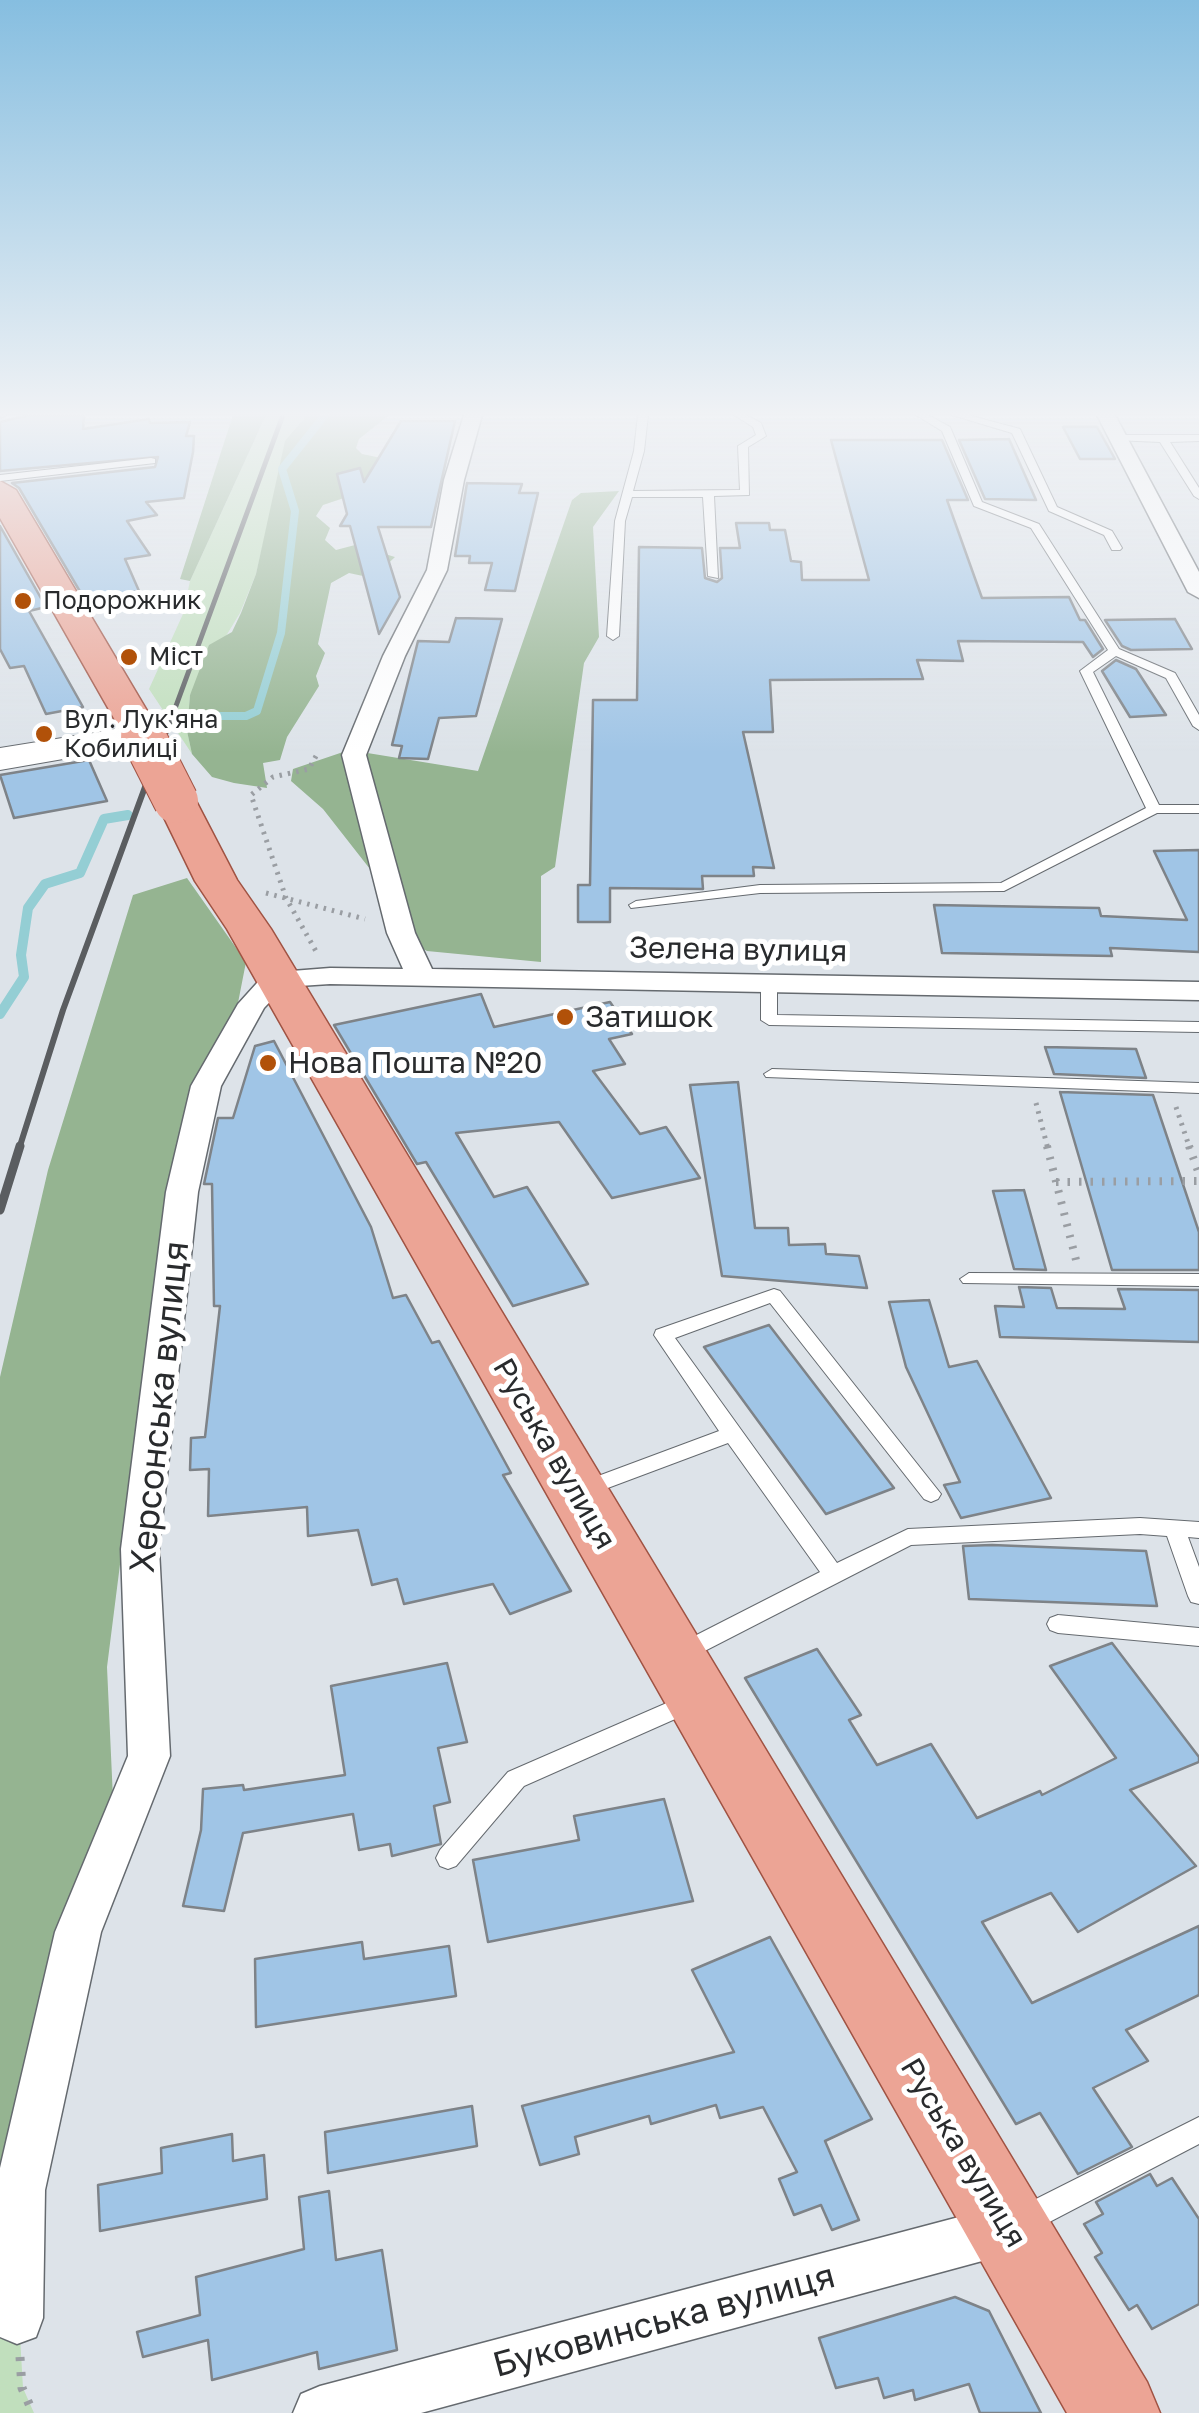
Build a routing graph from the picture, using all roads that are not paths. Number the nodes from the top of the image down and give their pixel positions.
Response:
1 (22, 528) edge
2 (445, 528) edge
3 (620, 528) edge
4 (711, 528) edge
5 (1036, 528) edge
6 (1096, 528) edge
7 (1165, 528) edge
8 (1116, 548) dead end
9 (714, 576) dead end
10 (1199, 592) edge
11 (614, 636) dead end
12 (1115, 651) junction
13 (1199, 726) edge
14 (142, 736) junction
15 (0, 759) edge
16 (1154, 809) junction
17 (1199, 809) edge
18 (636, 904) dead end
19 (303, 978) junction
20 (421, 978) junction
21 (769, 984) junction
22 (1199, 991) edge
23 (1199, 1028) edge
24 (772, 1074) dead end
25 (1199, 1088) edge
26 (969, 1279) dead end
27 (1199, 1280) edge
28 (732, 1434) junction
29 (576, 1492) junction
30 (930, 1494) dead end
31 (1174, 1528) junction
32 (1199, 1530) edge
33 (834, 1574) junction
34 (1199, 1596) edge
35 (1058, 1624) dead end
36 (1199, 1638) edge
37 (685, 1678) junction
38 (448, 1858) dead end
39 (1199, 2130) edge
40 (1008, 2229) junction
41 (17, 2318) dead end
42 (394, 2404) edge
43 (320, 2413) edge
44 (1116, 2413) edge

1 - 14 main road, Руська вулиця
2 - 20 street
3 - 11 lane
4 - 9 lane
5 - 12 lane
6 - 8 lane
7 - 10 street
12 - 13 lane
12 - 16 lane
14 - 15 street
14 - 19 main road, Руська вулиця, bridge
16 - 17 lane
16 - 18 lane
19 - 20 street, Зелена вулиця
19 - 29 main road, Руська вулиця
19 - 41 street, Херсонська вулиця
20 - 21 street, Зелена вулиця
21 - 22 street, Зелена вулиця
21 - 23 lane
24 - 25 lane
26 - 27 lane
28 - 29 lane
28 - 30 lane
28 - 33 lane
29 - 37 main road, Руська вулиця
31 - 32 lane
31 - 33 lane
31 - 34 lane
33 - 37 lane
35 - 36 lane
37 - 38 lane
37 - 40 main road, Руська вулиця
39 - 40 lane
40 - 42 street, Буковинська вулиця
40 - 44 main road, Руська вулиця
42 - 43 street, Буковинська вулиця

